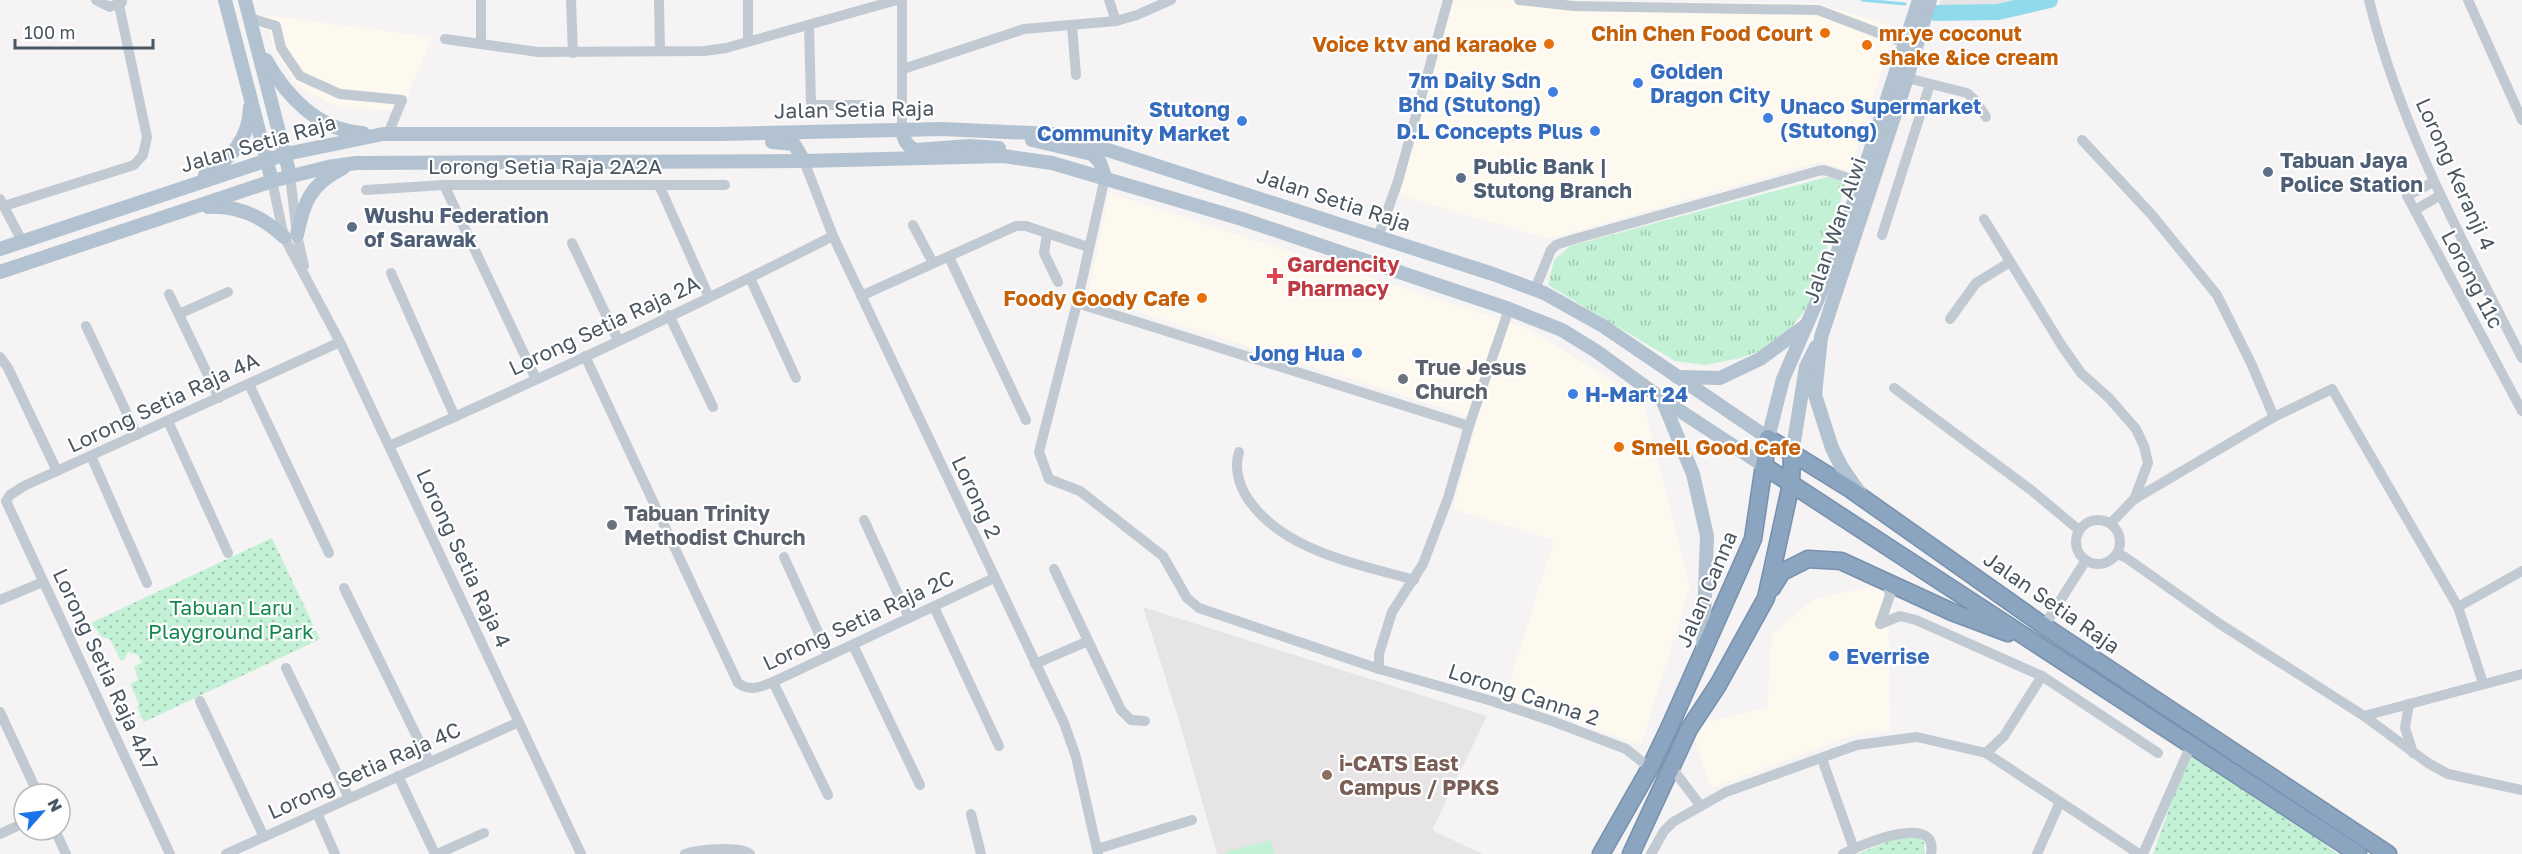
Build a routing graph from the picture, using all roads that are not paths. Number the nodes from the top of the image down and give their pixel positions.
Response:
1 (96, 0) edge
2 (225, 0) edge
3 (230, 0) edge
4 (244, 0) edge
5 (481, 0) edge
6 (572, 0) edge
7 (659, 0) edge
8 (747, 0) edge
9 (899, 0) edge
10 (1109, 0) edge
11 (1171, 0) edge
12 (1448, 0) edge
13 (1519, 0) edge
14 (2369, 0) edge
15 (2468, 0) edge
16 (121, 2) edge
17 (1922, 7) edge
18 (250, 18) junction
19 (1116, 21) junction
20 (808, 25) junction
21 (1072, 26) junction
22 (233, 29) junction
23 (445, 39) dead end
24 (256, 42) junction
25 (748, 42) junction
26 (481, 43) junction
27 (1905, 43) junction
28 (660, 51) junction
29 (573, 53) junction
30 (903, 69) junction
31 (1076, 75) dead end
32 (1907, 78) junction
33 (1930, 84) junction
34 (249, 86) junction
35 (862, 105) dead end
36 (1986, 117) dead end
37 (2522, 120) edge
38 (942, 129) junction
39 (902, 130) junction
40 (385, 134) junction
41 (721, 134) junction
42 (2082, 140) dead end
43 (286, 154) junction
44 (266, 160) junction
45 (804, 161) junction
46 (356, 163) junction
47 (1052, 163) junction
48 (290, 175) junction
49 (1105, 177) junction
50 (272, 181) junction
51 (1860, 182) junction
52 (2433, 182) junction
53 (444, 185) junction
54 (659, 185) junction
55 (725, 185) dead end
56 (186, 187) junction
57 (366, 190) dead end
58 (2439, 196) junction
59 (2, 202) edge
60 (192, 208) junction
61 (2415, 210) junction
62 (1984, 219) dead end
63 (914, 225) dead end
64 (1047, 234) junction
65 (1881, 235) dead end
66 (291, 236) junction
67 (833, 236) junction
68 (1378, 237) junction
69 (22, 241) junction
70 (572, 243) dead end
71 (1088, 247) junction
72 (0, 249) edge
73 (949, 257) junction
74 (2010, 262) junction
75 (933, 263) junction
76 (0, 272) edge
77 (391, 273) dead end
78 (750, 278) junction
79 (1425, 280) junction
80 (1058, 282) dead end
81 (1534, 289) junction
82 (228, 292) dead end
83 (169, 294) dead end
84 (861, 296) junction
85 (709, 297) junction
86 (1077, 303) junction
87 (1509, 309) junction
88 (179, 314) junction
89 (669, 315) junction
90 (1950, 319) dead end
91 (1807, 325) junction
92 (86, 326) dead end
93 (1821, 337) junction
94 (618, 340) junction
95 (340, 342) junction
96 (585, 356) junction
97 (0, 357) edge
98 (2522, 358) edge
99 (1676, 377) junction
100 (796, 378) dead end
101 (536, 379) junction
102 (249, 384) junction
103 (1894, 388) dead end
104 (219, 398) junction
105 (1662, 399) junction
106 (713, 407) dead end
107 (2522, 411) edge
108 (455, 417) junction
109 (2274, 417) junction
110 (1026, 420) dead end
111 (168, 421) junction
112 (1469, 426) junction
113 (137, 435) junction
114 (1768, 438) junction
115 (389, 446) junction
116 (1239, 452) dead end
117 (1792, 454) junction
118 (91, 456) junction
119 (1764, 466) junction
120 (57, 471) junction
121 (1791, 484) junction
122 (1864, 499) junction
123 (2133, 500) junction
124 (6, 501) joint
125 (864, 520) dead end
126 (2110, 523) junction
127 (2079, 530) junction
128 (228, 553) dead end
129 (329, 553) dead end
130 (2117, 554) junction
131 (784, 557) dead end
132 (2086, 560) junction
133 (1054, 569) dead end
134 (2522, 571) edge
135 (994, 578) junction
136 (1414, 580) junction
137 (43, 582) junction
138 (147, 583) dead end
139 (1887, 583) junction
140 (344, 588) dead end
141 (1766, 598) junction
142 (0, 600) edge
143 (934, 607) junction
144 (2458, 607) junction
145 (909, 618) junction
146 (2044, 626) junction
147 (1088, 642) junction
148 (2034, 642) junction
149 (853, 645) junction
150 (1379, 654) junction
151 (1703, 655) junction
152 (829, 656) junction
153 (1035, 664) junction
154 (1368, 666) junction
155 (286, 668) dead end
156 (1379, 669) junction
157 (2522, 674) edge
158 (2042, 676) junction
159 (773, 682) junction
160 (2483, 683) junction
161 (200, 701) dead end
162 (2409, 704) junction
163 (1, 715) edge
164 (2364, 716) junction
165 (519, 722) junction
166 (1145, 722) dead end
167 (2191, 745) junction
168 (999, 746) dead end
169 (1986, 753) junction
170 (2158, 753) dead end
171 (2413, 753) junction
172 (1822, 759) junction
173 (429, 761) junction
174 (1650, 768) junction
175 (1672, 768) junction
176 (398, 776) junction
177 (32, 782) edge
178 (920, 785) dead end
179 (2522, 790) edge
180 (828, 795) dead end
181 (349, 798) junction
182 (2060, 802) junction
183 (1700, 805) junction
184 (316, 813) junction
185 (971, 814) dead end
186 (1192, 820) dead end
187 (484, 833) dead end
188 (264, 837) junction
189 (1854, 849) junction
190 (1097, 851) edge
191 (233, 852) edge
192 (170, 854) edge
193 (335, 854) edge
194 (436, 854) edge
195 (580, 854) edge
196 (685, 854) edge
197 (750, 854) edge
198 (977, 854) edge
199 (1601, 854) edge
200 (1630, 854) edge
201 (1651, 854) edge
202 (1843, 854) edge
203 (1931, 854) edge
204 (2037, 854) edge
205 (2141, 854) edge
206 (2358, 854) edge
207 (2388, 854) edge

1 - 16 street
2 - 22 main road
3 - 22 main road
4 - 18 main road
5 - 26 street
6 - 29 street
7 - 28 street
8 - 25 street
9 - 20 street
9 - 30 street
10 - 19 street
11 - 19 street
12 - 68 street
13 - 27 street
14 - 52 street, Lorong Keranji 4
15 - 37 street
16 - 59 street
17 - 27 main road, Jalan Wan Alwi
17 - 32 main road, Jalan Wan Alwi
18 - 24 main road
18 - 40 street
19 - 21 street
20 - 25 street
20 - 35 street
21 - 30 street
21 - 31 street
22 - 34 main road
23 - 26 street
24 - 40 main road
24 - 43 main road
25 - 28 street
26 - 29 street
27 - 51 main road, Jalan Wan Alwi
28 - 29 street
30 - 39 street
32 - 33 street
32 - 93 main road, Jalan Wan Alwi
33 - 36 street
33 - 65 street
34 - 44 main road
34 - 56 main road
38 - 39 main road, Jalan Setia Raja
38 - 49 main road
38 - 68 main road, Jalan Setia Raja
39 - 41 main road, Jalan Setia Raja
39 - 47 main road
40 - 41 main road, Jalan Setia Raja
40 - 43 main road, Jalan Setia Raja
41 - 45 main road
42 - 109 street
43 - 44 main road, Jalan Setia Raja
43 - 48 main road
44 - 50 main road
44 - 56 main road, Jalan Setia Raja
45 - 46 main road, Jalan Setia Raja
45 - 47 main road, Jalan Setia Raja
45 - 67 street, Lorong 2
46 - 48 main road, Jalan Setia Raja
46 - 66 main road
47 - 49 main road, Jalan Setia Raja
48 - 50 main road, Jalan Setia Raja
48 - 66 street, Lorong Setia Raja 4
49 - 71 street, Lorong Canna 2
49 - 79 main road, Jalan Setia Raja
50 - 60 main road, Jalan Setia Raja
50 - 66 street, Lorong Setia Raja 4
51 - 81 street
51 - 91 main road, Jalan Wan Alwi
52 - 58 street, Lorong Keranji 4
52 - 61 street, Lorong 11c
53 - 54 street, Lorong Setia Raja 2A2A
53 - 57 street, Lorong Setia Raja 2A2A
53 - 101 street
54 - 55 street, Lorong Setia Raja 2A2A
54 - 85 street
56 - 69 main road, Jalan Setia Raja
58 - 61 street
58 - 98 street, Lorong Keranji 4
59 - 69 street
60 - 66 main road
60 - 76 main road, Jalan Setia Raja
61 - 107 street, Lorong 11c
62 - 74 street
63 - 75 street
64 - 71 street
64 - 73 street
64 - 80 street
66 - 95 street, Lorong Setia Raja 4
67 - 78 street, Lorong Setia Raja 2A
67 - 84 street, Lorong 2
68 - 79 main road
68 - 81 main road, Jalan Setia Raja
69 - 72 main road, Jalan Setia Raja
70 - 94 street
71 - 86 street, Lorong Canna 2
73 - 75 street
73 - 110 street
74 - 90 street
74 - 123 street
75 - 84 street
77 - 108 street
78 - 85 street, Lorong Setia Raja 2A
78 - 100 street
79 - 87 main road, Jalan Setia Raja
81 - 99 main road, Jalan Setia Raja
82 - 88 street
83 - 88 street
84 - 135 street, Lorong 2
85 - 89 street, Lorong Setia Raja 2A
86 - 112 street
86 - 154 street, Lorong Canna 2
87 - 105 main road, Jalan Setia Raja
87 - 112 street
88 - 104 street
89 - 94 street, Lorong Setia Raja 2A
89 - 106 street
91 - 99 main road
91 - 114 main road, Jalan Canna
92 - 113 street
93 - 117 main road
93 - 122 main road
94 - 96 street, Lorong Setia Raja 2A
95 - 102 street, Lorong Setia Raja 4A
95 - 115 street, Lorong Setia Raja 4
96 - 101 street, Lorong Setia Raja 2A
96 - 159 street, Lorong Setia Raja 2C
97 - 120 street
99 - 114 main road, Jalan Setia Raja
101 - 108 street, Lorong Setia Raja 2A
102 - 104 street, Lorong Setia Raja 4A
102 - 129 street
103 - 127 street
104 - 111 street, Lorong Setia Raja 4A
105 - 119 main road, Jalan Setia Raja
105 - 151 main road
108 - 115 street, Lorong Setia Raja 2A
109 - 123 street
109 - 144 street
111 - 113 street, Lorong Setia Raja 4A
111 - 128 street
112 - 136 street
113 - 118 street, Lorong Setia Raja 4A
114 - 117 highway, Jalan Setia Raja
114 - 119 highway, Jalan Canna
115 - 165 street, Lorong Setia Raja 4
116 - 136 street
117 - 121 highway
117 - 122 highway, Jalan Setia Raja
118 - 120 street, Lorong Setia Raja 4A
118 - 138 street
119 - 121 highway, Jalan Setia Raja
119 - 151 highway, Jalan Canna
120 - 124 street, Lorong Setia Raja 4A
121 - 141 highway
121 - 148 highway, Jalan Setia Raja
122 - 146 highway, Jalan Setia Raja
123 - 126 street
124 - 137 street, Lorong Setia Raja 4A7
125 - 145 street
126 - 127 street
126 - 130 street
127 - 132 street
130 - 132 street
130 - 164 street
131 - 152 street
132 - 146 street
133 - 147 street
134 - 144 street
135 - 143 street, Lorong Setia Raja 2C
135 - 153 street, Lorong 2
136 - 150 street
137 - 142 street
137 - 192 street, Lorong Setia Raja 4A7
139 - 141 highway
139 - 148 highway
139 - 158 street
140 - 173 street
141 - 175 highway
143 - 145 street, Lorong Setia Raja 2C
143 - 168 street
144 - 160 street
145 - 149 street, Lorong Setia Raja 2C
146 - 207 highway, Jalan Setia Raja
147 - 153 street
147 - 166 street
148 - 167 highway, Jalan Setia Raja
149 - 152 street, Lorong Setia Raja 2C
149 - 178 street
150 - 154 street
150 - 156 street
151 - 174 highway, Jalan Canna
152 - 159 street, Lorong Setia Raja 2C
153 - 190 street, Lorong 2
154 - 156 street, Lorong Canna 2
155 - 181 street
156 - 174 street, Lorong Canna 2
157 - 160 street
158 - 169 street
158 - 170 street
159 - 180 street
160 - 162 street
161 - 188 street
162 - 164 street
162 - 171 street
163 - 177 street
164 - 171 street
165 - 173 street, Lorong Setia Raja 4C
165 - 195 street, Lorong Setia Raja 4
167 - 205 street
167 - 206 highway, Jalan Setia Raja
169 - 172 street
169 - 182 street
171 - 179 street
172 - 183 street
172 - 189 street
173 - 176 street, Lorong Setia Raja 4C
174 - 199 highway, Jalan Canna
175 - 183 street
175 - 200 highway
176 - 181 street, Lorong Setia Raja 4C
176 - 194 street
181 - 184 street, Lorong Setia Raja 4C
182 - 204 street
182 - 205 street
183 - 201 street
184 - 188 street, Lorong Setia Raja 4C
184 - 193 street
185 - 198 street
186 - 190 street
187 - 194 street
188 - 191 street, Lorong Setia Raja 4C
189 - 202 street
189 - 203 street
196 - 197 street

